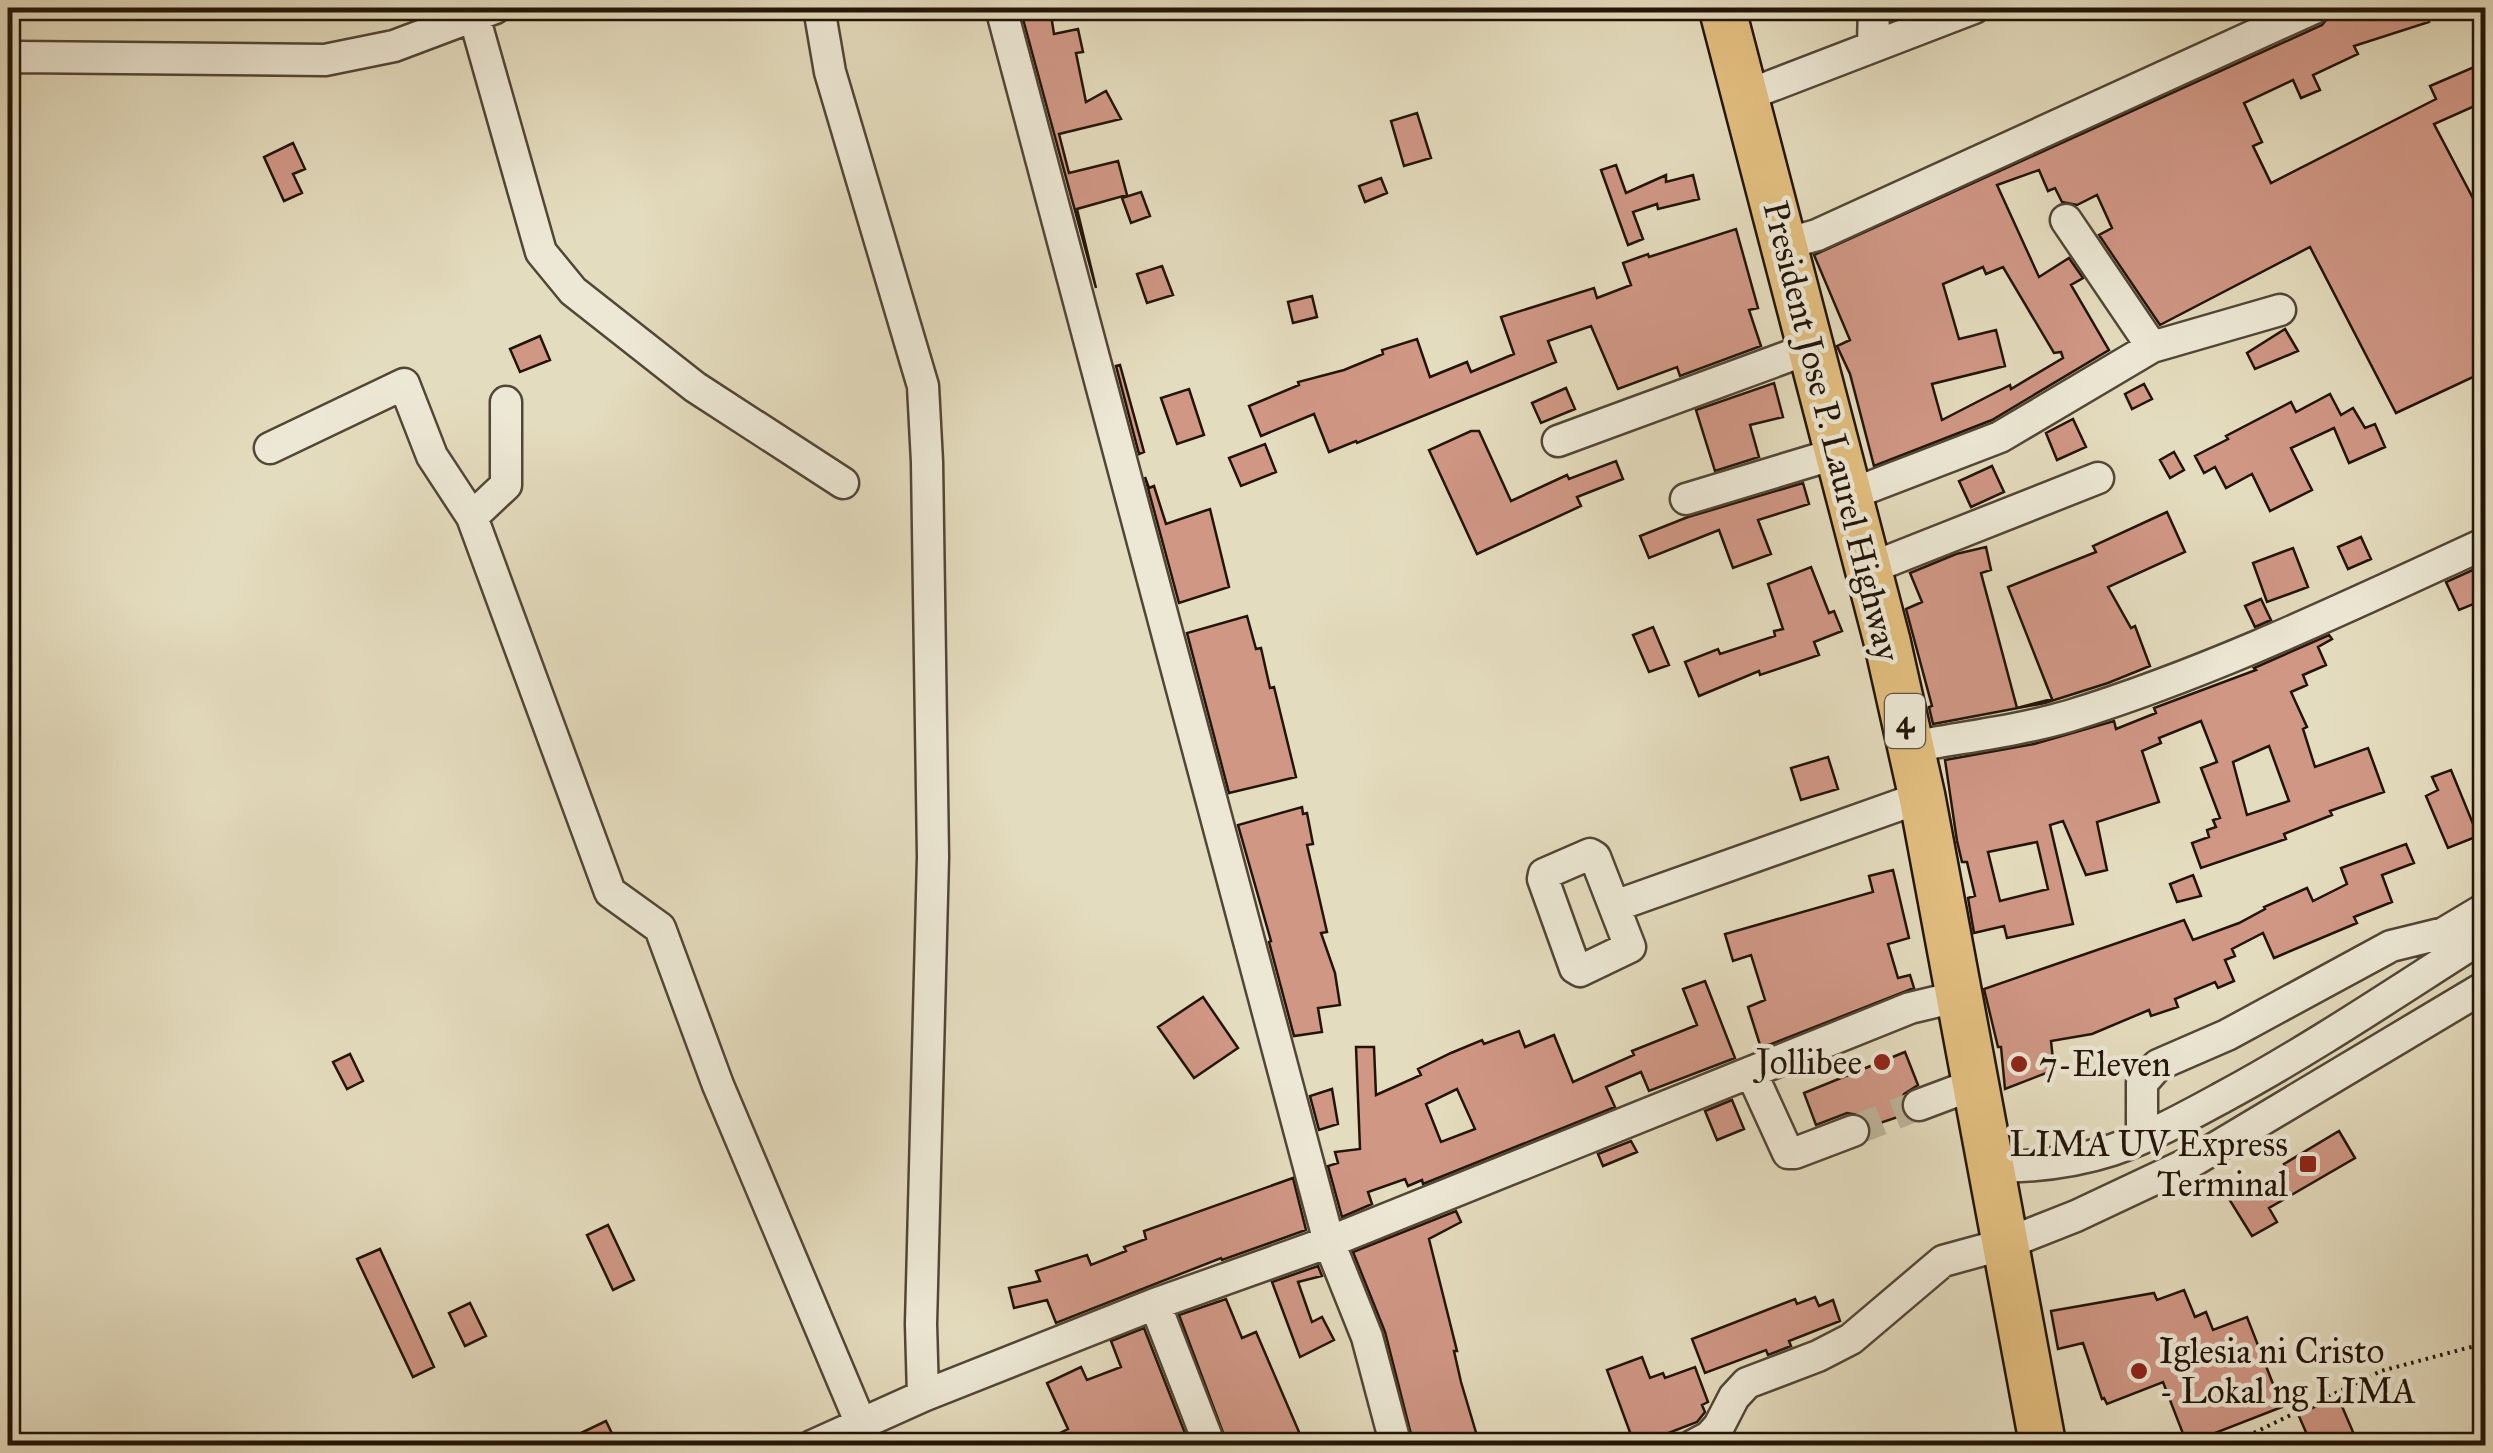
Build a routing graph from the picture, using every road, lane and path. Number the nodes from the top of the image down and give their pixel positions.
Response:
1 (798, 8) edge
2 (819, 8) edge
3 (1001, 8) edge
4 (1722, 8) edge
5 (1874, 8) edge
6 (1974, 8) edge
7 (2314, 8) edge
8 (484, 12) edge
9 (1873, 44) junction
10 (11, 52) edge
11 (830, 72) junction
12 (1745, 96) junction
13 (2066, 220) dead end
14 (1785, 244) junction
15 (2280, 310) dead end
16 (2152, 347) junction
17 (1812, 348) junction
18 (506, 402) dead end
19 (1558, 440) dead end
20 (270, 448) dead end
21 (1844, 474) junction
22 (2098, 478) dead end
23 (844, 483) dead end
24 (1686, 498) dead end
25 (472, 517) junction
26 (2486, 542) edge
27 (1868, 569) junction
28 (1911, 747) junction
29 (1922, 797) junction
30 (1615, 906) dead end
31 (2486, 908) edge
32 (2486, 935) edge
33 (2440, 964) junction
34 (2486, 986) edge
35 (2394, 994) junction
36 (1960, 996) junction
37 (2417, 1029) junction
38 (1751, 1072) junction
39 (1975, 1084) junction
40 (1919, 1105) tunnel mouth
41 (1854, 1131) tunnel mouth
42 (2142, 1136) junction
43 (1990, 1167) junction
44 (1329, 1242) junction
45 (2005, 1244) junction
46 (1154, 1304) junction
47 (2486, 1343) edge
48 (923, 1396) junction
49 (860, 1424) junction
50 (812, 1446) edge
51 (1210, 1446) edge
52 (1396, 1446) edge
53 (1692, 1446) edge
54 (2043, 1446) edge
55 (2227, 1446) edge

1 - 11 street
2 - 11 street
3 - 44 street
4 - 12 highway, President Jose P. Laurel Highway / 4
5 - 9 street
6 - 9 street
7 - 14 street
8 - 10 street
8 - 23 street
9 - 12 street
11 - 48 street
12 - 14 highway, President Jose P. Laurel Highway / 4
13 - 16 street
14 - 17 highway, President Jose P. Laurel Highway / 4
15 - 16 street
16 - 21 street
17 - 19 street
17 - 21 highway, President Jose P. Laurel Highway / 4
18 - 25 street
20 - 25 street
21 - 24 street
21 - 27 highway, President Jose P. Laurel Highway / 4
22 - 27 street
25 - 49 street
26 - 28 street
27 - 28 highway, President Jose P. Laurel Highway / 4
28 - 29 highway, President Jose P. Laurel Highway / 4
29 - 30 street
29 - 36 highway, President Jose P. Laurel Highway / 4
31 - 33 street
31 - 42 street
32 - 33 street
33 - 35 street
34 - 37 street
35 - 37 street
35 - 42 street
36 - 38 street
36 - 39 highway, President Jose P. Laurel Highway / 4
37 - 45 street
38 - 41 street
38 - 44 street
39 - 40 street
39 - 43 highway, President Jose P. Laurel Highway / 4
42 - 43 street
43 - 45 highway, President Jose P. Laurel Highway / 4
44 - 46 street
44 - 52 street
45 - 53 street
45 - 54 highway, President Jose P. Laurel Highway / 4
46 - 48 street
46 - 51 street
47 - 55 path
48 - 49 street
49 - 50 street

